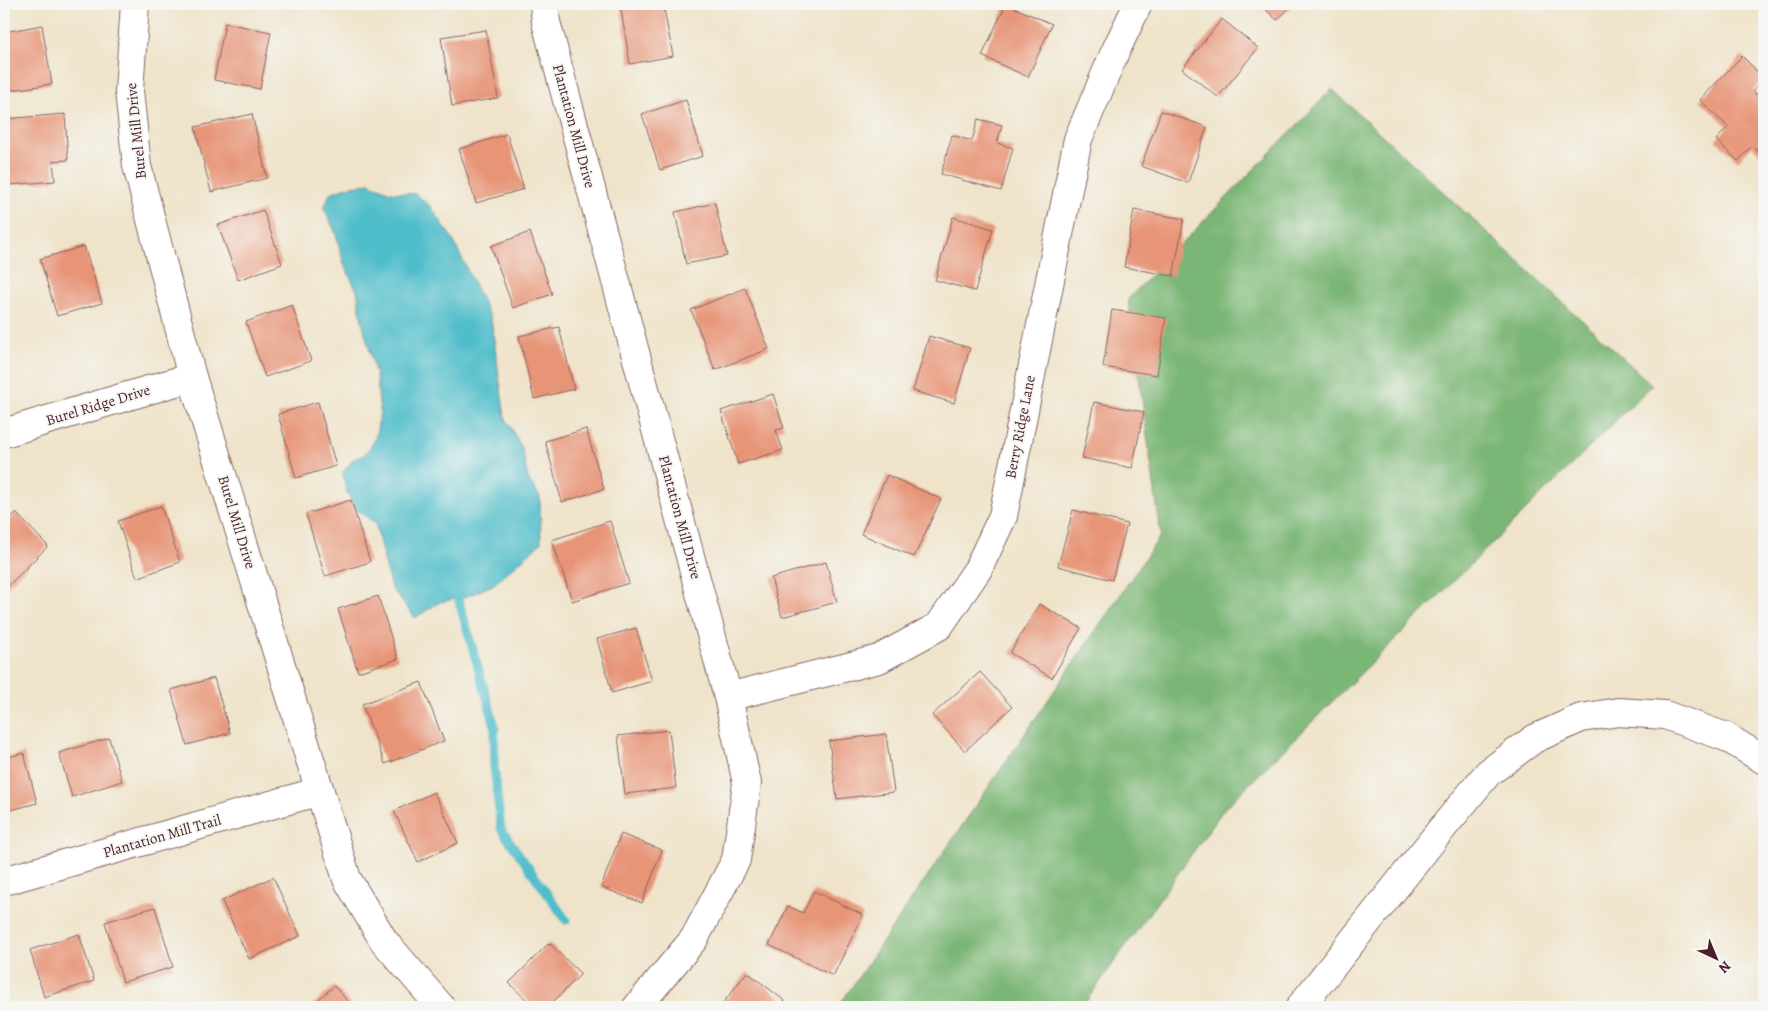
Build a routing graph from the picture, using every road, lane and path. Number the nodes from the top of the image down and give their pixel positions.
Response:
1 (135, 4) edge
2 (544, 4) edge
3 (1138, 4) edge
4 (192, 377) junction
5 (4, 433) edge
6 (728, 696) junction
7 (1764, 760) edge
8 (320, 791) junction
9 (4, 881) edge
10 (441, 1007) edge
11 (637, 1007) edge
12 (1300, 1007) edge

1 - 4 street, Burel Mill Drive
2 - 6 street, Plantation Mill Drive
3 - 6 street, Berry Ridge Lane
4 - 5 street, Burel Ridge Drive
4 - 8 street, Burel Mill Drive
6 - 11 street, Plantation Mill Drive
7 - 12 street
8 - 9 street, Plantation Mill Trail
8 - 10 street, Burel Mill Drive

